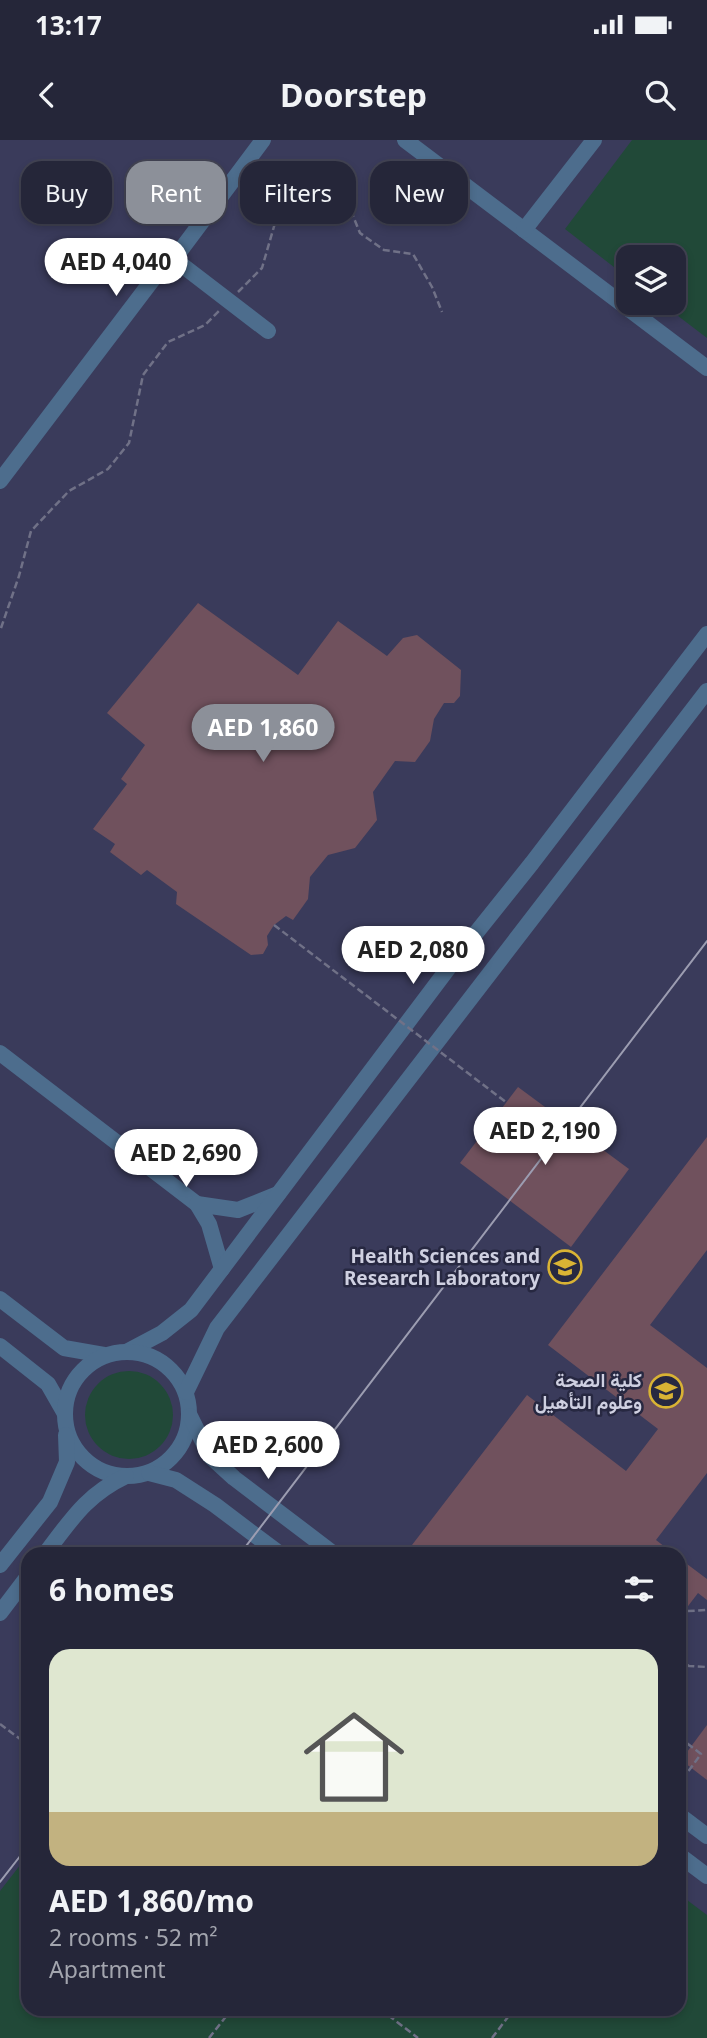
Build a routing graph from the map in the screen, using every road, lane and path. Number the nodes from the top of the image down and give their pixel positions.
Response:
1 (263, 140) edge
2 (405, 140) edge
3 (594, 140) edge
4 (524, 230) junction
5 (174, 259) junction
6 (229, 300) junction
7 (442, 312) dead end
8 (268, 331) dead end
9 (707, 368) edge
10 (0, 481) edge
11 (1, 628) edge
12 (707, 634) edge
13 (707, 691) edge
14 (274, 925) dead end
15 (0, 1052) edge
16 (507, 1103) dead end
17 (280, 1193) junction
18 (197, 1204) junction
19 (222, 1269) junction
20 (0, 1299) edge
21 (0, 1346) edge
22 (128, 1351) junction
23 (104, 1355) junction
24 (186, 1392) junction
25 (190, 1416) junction
26 (65, 1419) junction
27 (149, 1473) junction
28 (126, 1476) junction
29 (50, 1547) edge
30 (271, 1547) edge
31 (325, 1547) edge
32 (0, 1565) edge
33 (21, 1585) edge
34 (707, 1610) edge
35 (686, 1612) edge
36 (0, 1613) edge
37 (686, 1664) edge
38 (707, 1667) edge
39 (0, 1724) edge
40 (21, 1740) edge
41 (686, 1742) edge
42 (686, 1774) edge
43 (686, 1820) edge
44 (707, 1836) edge
45 (686, 1860) edge
46 (707, 1876) edge
47 (226, 2016) edge
48 (389, 2016) edge
49 (509, 2016) edge
50 (209, 2038) edge
51 (418, 2038) edge
52 (492, 2038) edge

1 - 5 street
2 - 4 street
3 - 4 street
4 - 9 street
5 - 6 street
5 - 10 street
6 - 7 path
6 - 8 street
6 - 11 path
12 - 17 street
13 - 24 street
14 - 16 path, bridge
15 - 18 street
17 - 18 street
17 - 19 street
18 - 19 street
19 - 22 street
20 - 23 street
21 - 26 street
22 - 23 street
22 - 24 street
23 - 26 street
24 - 25 street
25 - 27 street
25 - 31 street
26 - 28 street
26 - 32 street
27 - 28 street
27 - 30 street
28 - 29 street
33 - 36 street
34 - 35 path
37 - 38 path
39 - 40 path
41 - 42 path
43 - 44 street
45 - 46 street
47 - 50 path
48 - 51 path
49 - 52 path

